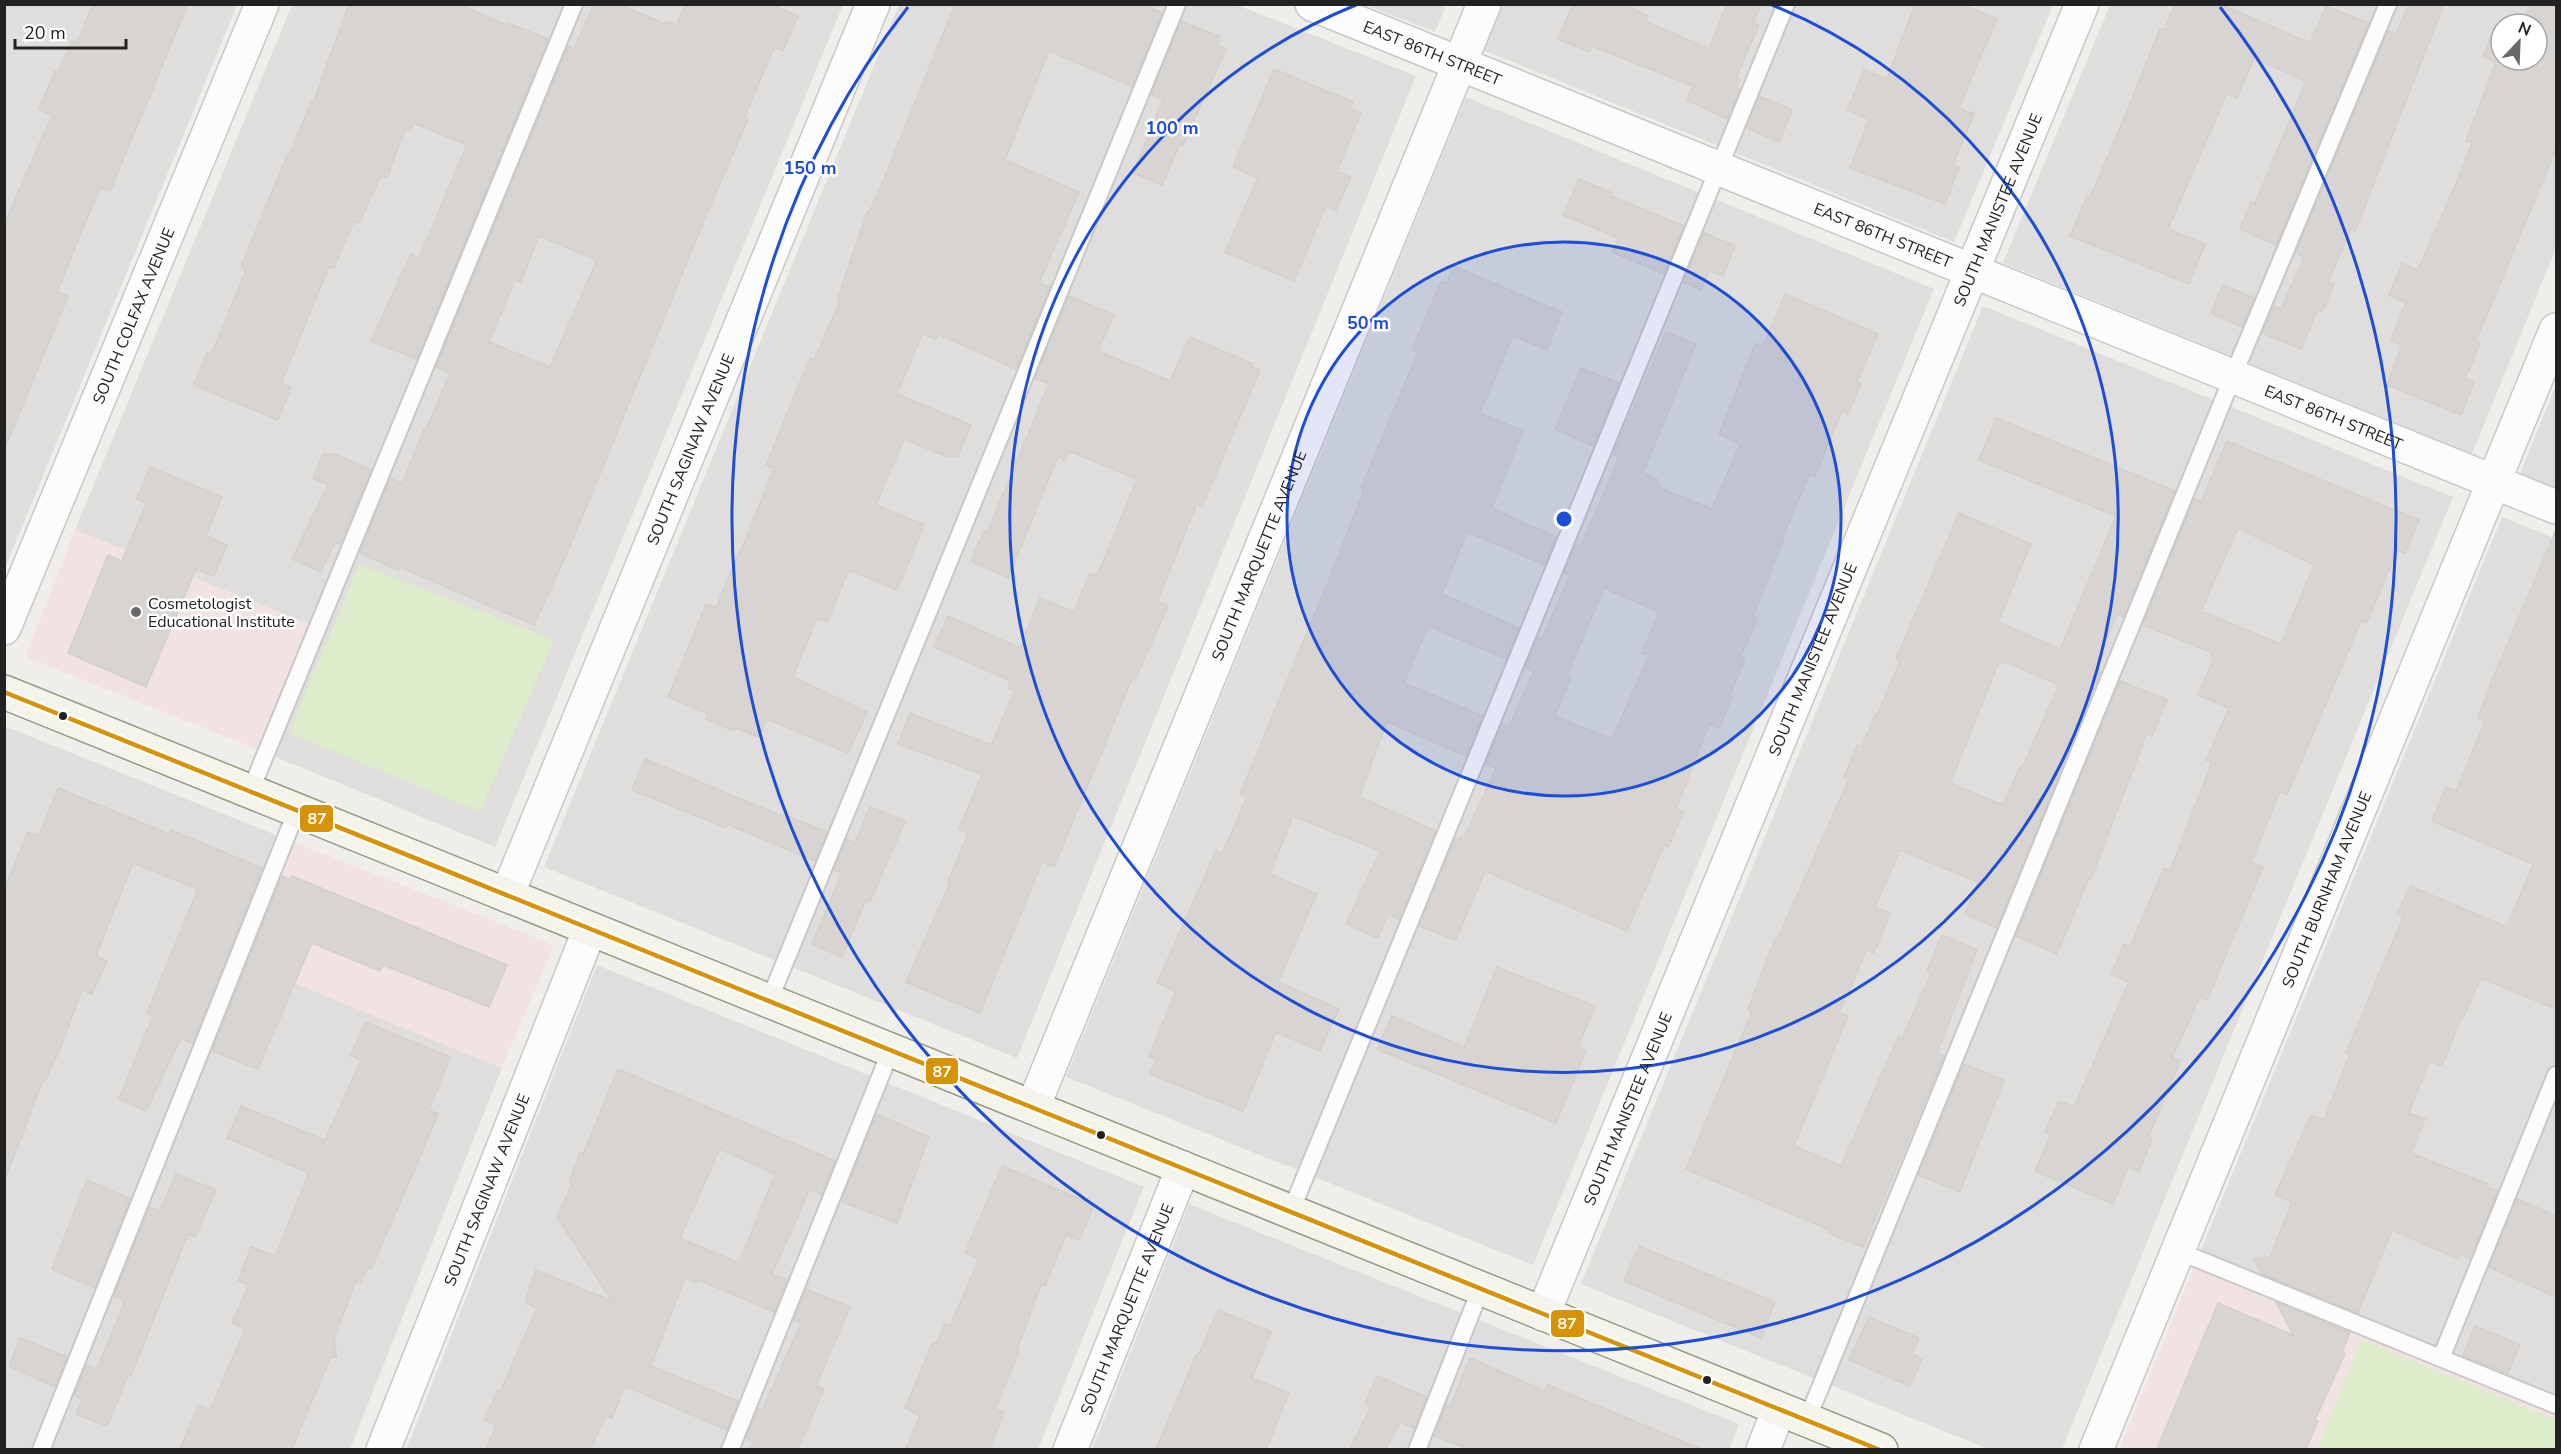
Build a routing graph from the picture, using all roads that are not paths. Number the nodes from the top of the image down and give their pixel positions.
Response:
1 (261, 4) edge
2 (574, 4) edge
3 (873, 4) edge
4 (1177, 4) edge
5 (1312, 4) edge
6 (1484, 4) edge
7 (1786, 4) edge
8 (2082, 4) edge
9 (2388, 4) edge
10 (1460, 64) junction
11 (1718, 169) junction
12 (1972, 271) junction
13 (2556, 330) edge
14 (2233, 376) junction
15 (2495, 482) junction
16 (2556, 507) edge
17 (4, 628) edge
18 (4, 692) edge
19 (250, 792) junction
20 (297, 810) junction
21 (507, 895) junction
22 (590, 928) junction
23 (769, 1001) junction
24 (891, 1050) junction
25 (2556, 1075) edge
26 (1033, 1107) junction
27 (1183, 1168) junction
28 (1291, 1211) junction
29 (2178, 1251) junction
30 (1481, 1288) junction
31 (1543, 1314) junction
32 (2441, 1358) junction
33 (2556, 1405) edge
34 (1793, 1414) junction
35 (41, 1449) edge
36 (383, 1449) edge
37 (729, 1449) edge
38 (1070, 1449) edge
39 (1417, 1449) edge
40 (1762, 1449) edge
41 (1881, 1449) edge
42 (2096, 1449) edge

1 - 17 street, SOUTH COLFAX AVENUE
2 - 19 lane
3 - 21 street, SOUTH SAGINAW AVENUE
4 - 23 lane
5 - 10 street, EAST 86TH STREET
6 - 10 street, SOUTH MARQUETTE AVENUE
7 - 11 lane
8 - 12 street, SOUTH MANISTEE AVENUE
9 - 14 lane
10 - 11 street, EAST 86TH STREET
10 - 26 street, SOUTH MARQUETTE AVENUE
11 - 12 street, EAST 86TH STREET
11 - 28 lane
12 - 14 street, EAST 86TH STREET
12 - 31 street, SOUTH MANISTEE AVENUE
13 - 15 street, SOUTH BURNHAM AVENUE
14 - 15 street, EAST 86TH STREET
14 - 34 lane
15 - 16 street, EAST 86TH STREET
15 - 29 street, SOUTH BURNHAM AVENUE
18 - 19 main road
19 - 20 main road
20 - 21 main road
20 - 35 lane
21 - 22 main road
22 - 23 main road
22 - 36 street, SOUTH SAGINAW AVENUE
23 - 24 main road
24 - 26 main road
24 - 37 lane
25 - 32 lane
26 - 27 main road
27 - 28 main road
27 - 38 street, SOUTH MARQUETTE AVENUE
28 - 30 main road
29 - 32 lane
29 - 42 street, SOUTH BURNHAM AVENUE
30 - 31 main road
30 - 39 lane
31 - 34 main road
32 - 33 lane
34 - 40 street
34 - 41 main road

